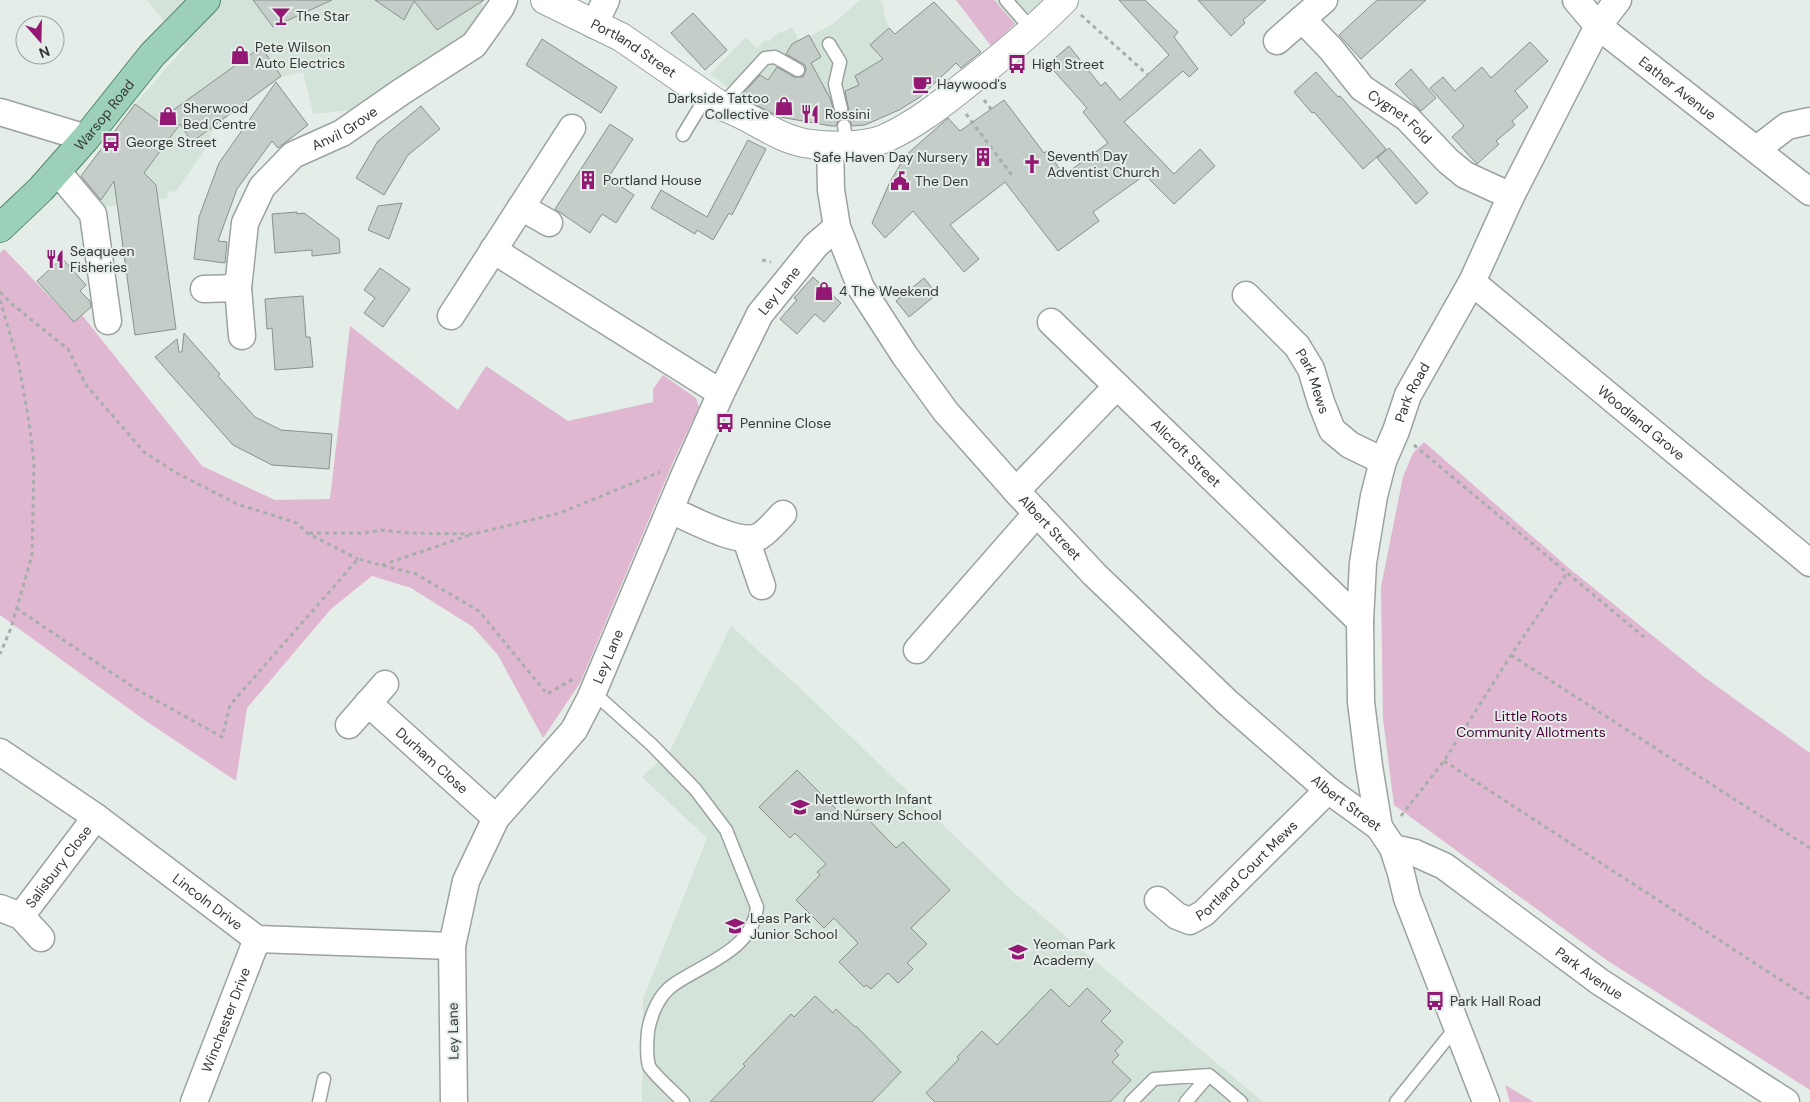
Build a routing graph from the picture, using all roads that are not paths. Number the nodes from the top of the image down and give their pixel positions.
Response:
1 (206, 0) edge
2 (504, 0) edge
3 (545, 0) edge
4 (606, 0) edge
5 (1006, 0) edge
6 (1324, 0) edge
7 (1576, 0) edge
8 (1618, 0) edge
9 (1072, 7) edge
10 (1302, 19) junction
11 (594, 25) junction
12 (1598, 26) junction
13 (1033, 31) junction
14 (1276, 41) dead end
15 (829, 44) dead end
16 (798, 70) dead end
17 (713, 102) junction
18 (841, 109) dead end
19 (0, 112) edge
20 (1810, 121) edge
21 (572, 128) dead end
22 (683, 135) dead end
23 (86, 138) junction
24 (840, 138) junction
25 (1757, 149) junction
26 (57, 171) junction
27 (1810, 192) edge
28 (1512, 196) junction
29 (521, 207) junction
30 (549, 223) dead end
31 (836, 227) junction
32 (0, 228) edge
33 (494, 250) junction
34 (1472, 282) junction
35 (238, 288) junction
36 (204, 289) dead end
37 (1246, 296) dead end
38 (451, 316) dead end
39 (108, 321) dead end
40 (1051, 322) dead end
41 (242, 336) dead end
42 (1117, 386) junction
43 (722, 393) junction
44 (1382, 461) junction
45 (1016, 491) junction
46 (670, 510) junction
47 (783, 514) dead end
48 (1037, 514) junction
49 (746, 539) junction
50 (1810, 563) edge
51 (762, 586) dead end
52 (1360, 621) junction
53 (917, 650) dead end
54 (586, 683) junction
55 (349, 725) dead end
56 (0, 752) edge
57 (1328, 790) junction
58 (96, 817) junction
59 (496, 818) junction
60 (1385, 836) junction
61 (1158, 900) dead end
62 (11, 912) edge
63 (41, 938) dead end
64 (257, 939) junction
65 (452, 946) junction
66 (1457, 1026) junction
67 (1209, 1075) junction
68 (324, 1079) dead end
69 (194, 1102) edge
70 (319, 1102) edge
71 (454, 1102) edge
72 (683, 1102) edge
73 (1131, 1102) edge
74 (1186, 1102) edge
75 (1241, 1102) edge
76 (1396, 1102) edge
77 (1486, 1102) edge
78 (1786, 1102) edge

1 - 23 main road, Warsop Road
2 - 35 street, Anvil Grove
3 - 11 street, Portland Street
4 - 11 street
5 - 13 lane
6 - 10 street
7 - 12 street, Eather Avenue
8 - 12 street, Park Road
9 - 13 street
10 - 14 street
10 - 28 street, Cygnet Fold
11 - 17 street, Portland Street
12 - 25 street, Eather Avenue
12 - 28 street, Park Road
13 - 24 street
15 - 18 lane
16 - 17 lane
17 - 22 lane
17 - 24 street, Portland Street
19 - 23 street
20 - 25 street
21 - 29 street
23 - 26 main road, Warsop Road
24 - 31 street, Albert Street
25 - 27 street, Eather Avenue
26 - 32 main road, Warsop Road
26 - 39 street
28 - 34 street, Park Road
29 - 30 street
29 - 33 street
31 - 43 street, Ley Lane
31 - 45 street, Albert Street
33 - 38 street
33 - 43 street
34 - 44 street, Park Road
34 - 50 street, Woodland Grove
35 - 36 street
35 - 41 street, Anvil Grove
37 - 44 street, Park Mews
40 - 42 street, Allcroft Street
42 - 45 street
42 - 52 street, Allcroft Street
43 - 46 street, Ley Lane
44 - 52 street, Park Road
45 - 48 street, Albert Street
46 - 49 street
46 - 54 street, Ley Lane
47 - 49 street
48 - 53 street
48 - 57 street, Albert Street
49 - 51 street
52 - 60 street, Park Road
54 - 59 street, Ley Lane
54 - 72 lane
55 - 59 street, Durham Close
56 - 58 street, Lincoln Drive
57 - 60 street, Albert Street
57 - 61 street, Portland Court Mews
58 - 62 street, Salisbury Close
58 - 64 street, Lincoln Drive
59 - 65 street, Ley Lane
60 - 66 street
60 - 78 street, Park Avenue
62 - 63 street
64 - 65 street, Lincoln Drive
64 - 69 street, Winchester Drive
65 - 71 street, Ley Lane
66 - 76 lane
66 - 77 street
67 - 73 lane
67 - 74 lane
67 - 75 lane
68 - 70 lane

